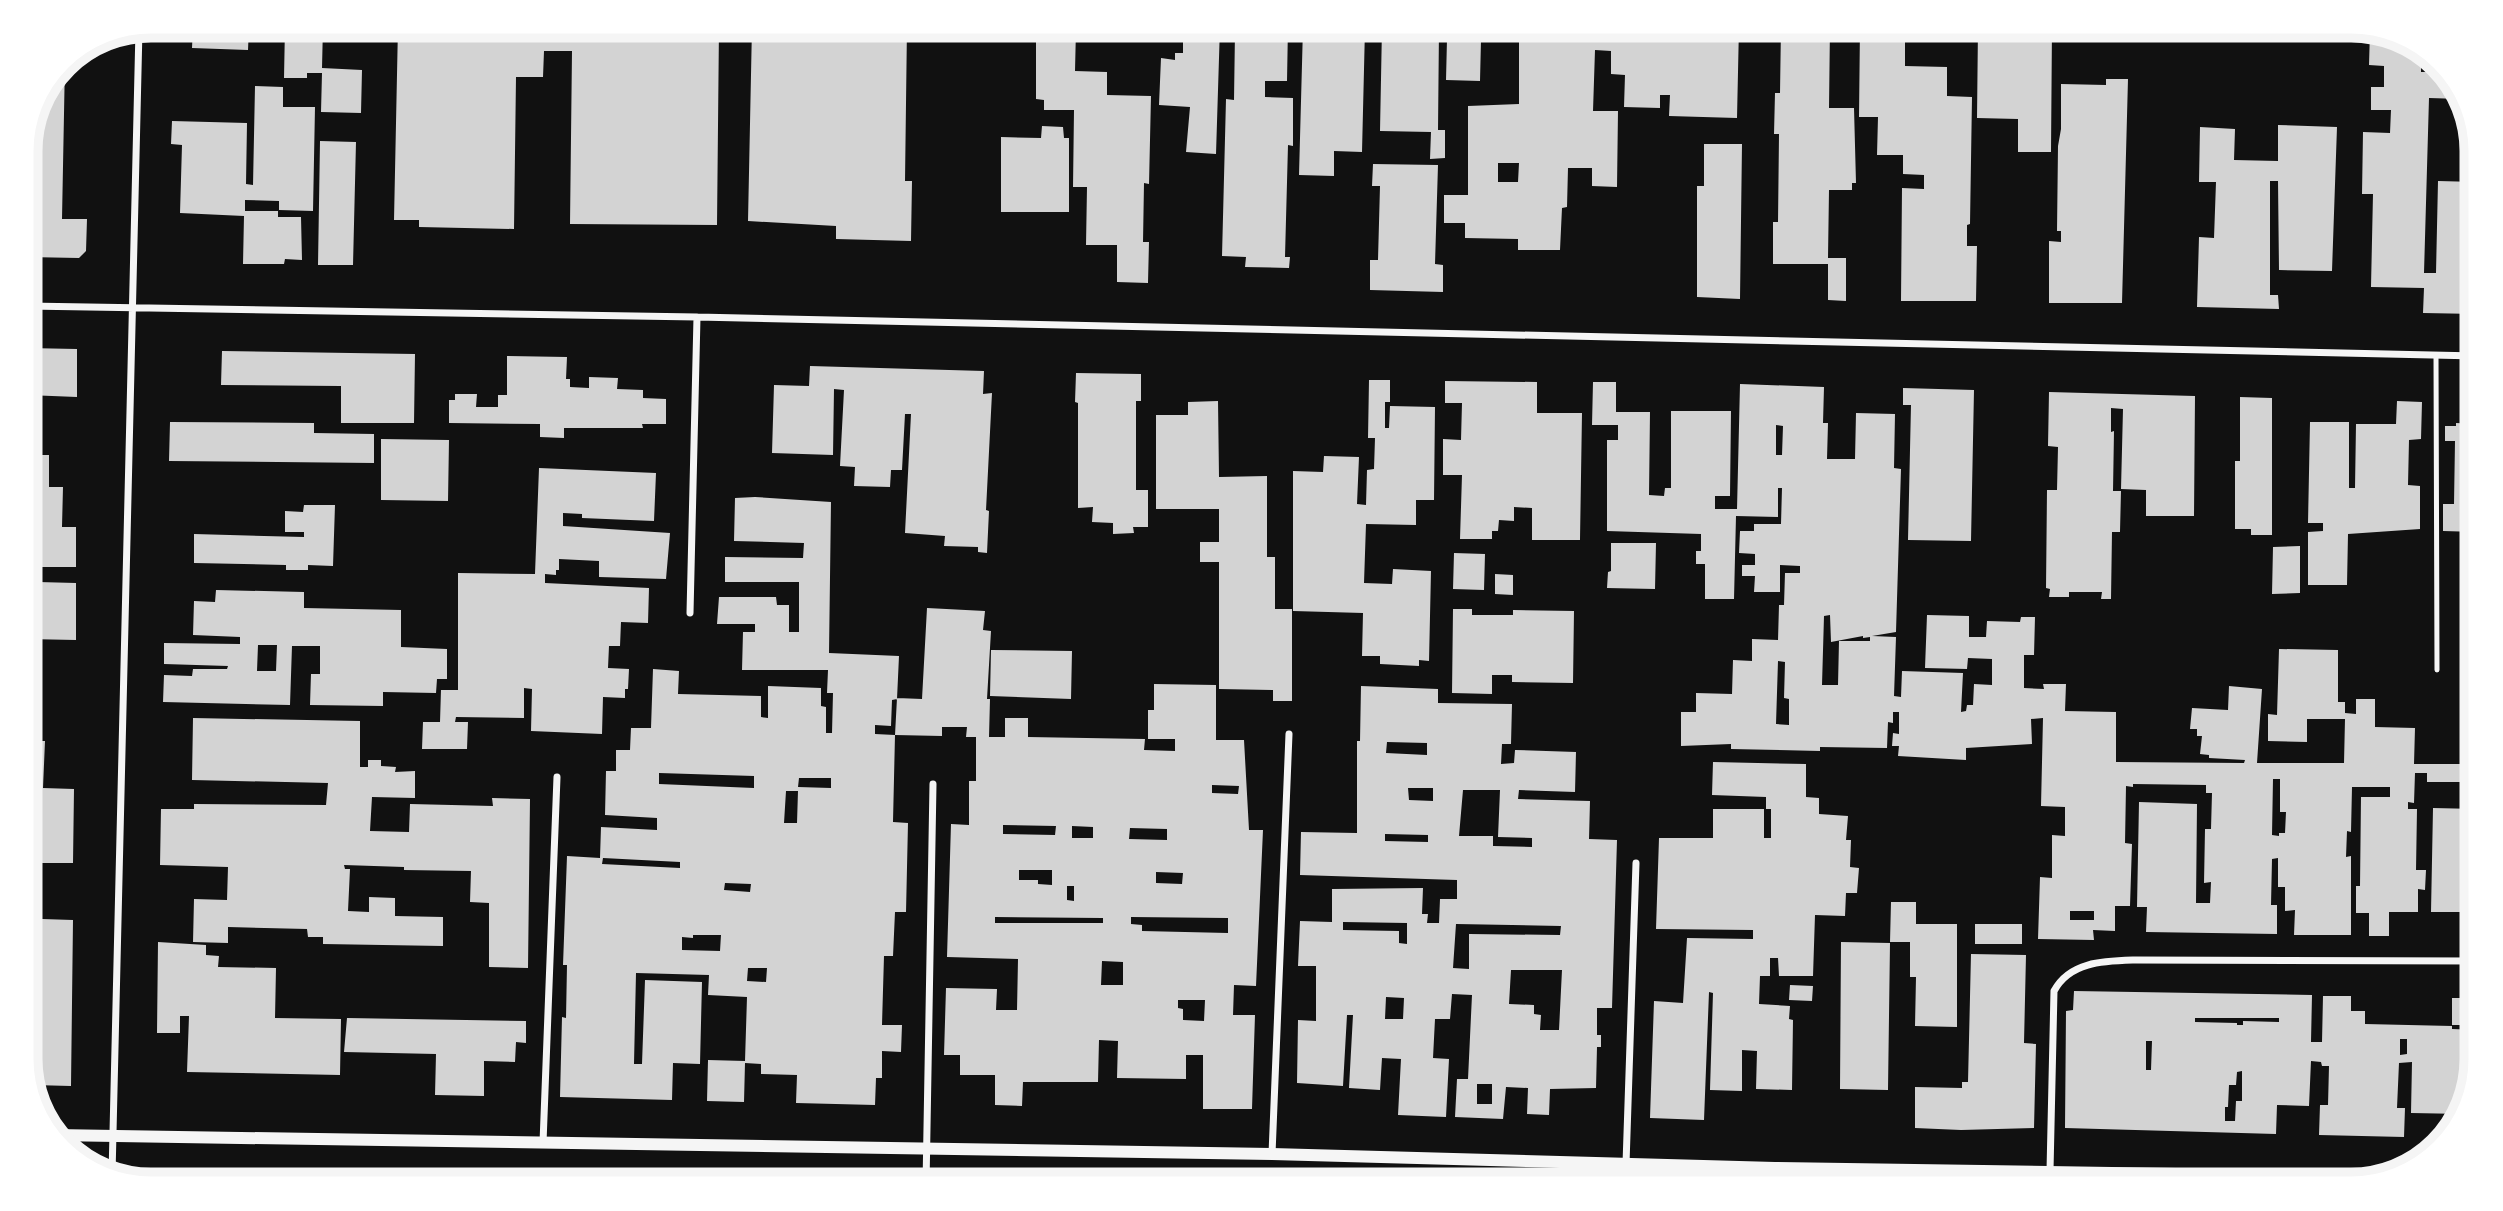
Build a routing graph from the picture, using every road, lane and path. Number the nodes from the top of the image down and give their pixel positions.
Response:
1 (139, 40) edge
2 (39, 306) edge
3 (134, 308) junction
4 (697, 317) junction
5 (2436, 356) junction
6 (2464, 356) edge
7 (690, 613) dead end
8 (2437, 670) dead end
9 (1289, 734) dead end
10 (557, 777) dead end
11 (933, 784) dead end
12 (1636, 863) dead end
13 (2464, 961) edge
14 (68, 1135) edge
15 (112, 1136) junction
16 (542, 1143) junction
17 (925, 1148) junction
18 (1272, 1154) junction
19 (1626, 1164) junction
20 (112, 1165) edge
21 (1775, 1168) junction
22 (2050, 1171) junction
23 (926, 1172) edge
24 (1775, 1172) edge
25 (2105, 1172) edge

1 - 3 street
2 - 3 street
3 - 4 street
3 - 15 street
4 - 5 street
4 - 7 street
5 - 6 street
5 - 8 lane
9 - 18 street
10 - 16 street
11 - 17 street
12 - 19 street
13 - 22 street
14 - 15 street
15 - 16 street
15 - 20 street
16 - 17 street
17 - 18 street
17 - 23 street
18 - 19 street
19 - 21 street
21 - 22 street
21 - 24 street
22 - 25 street

